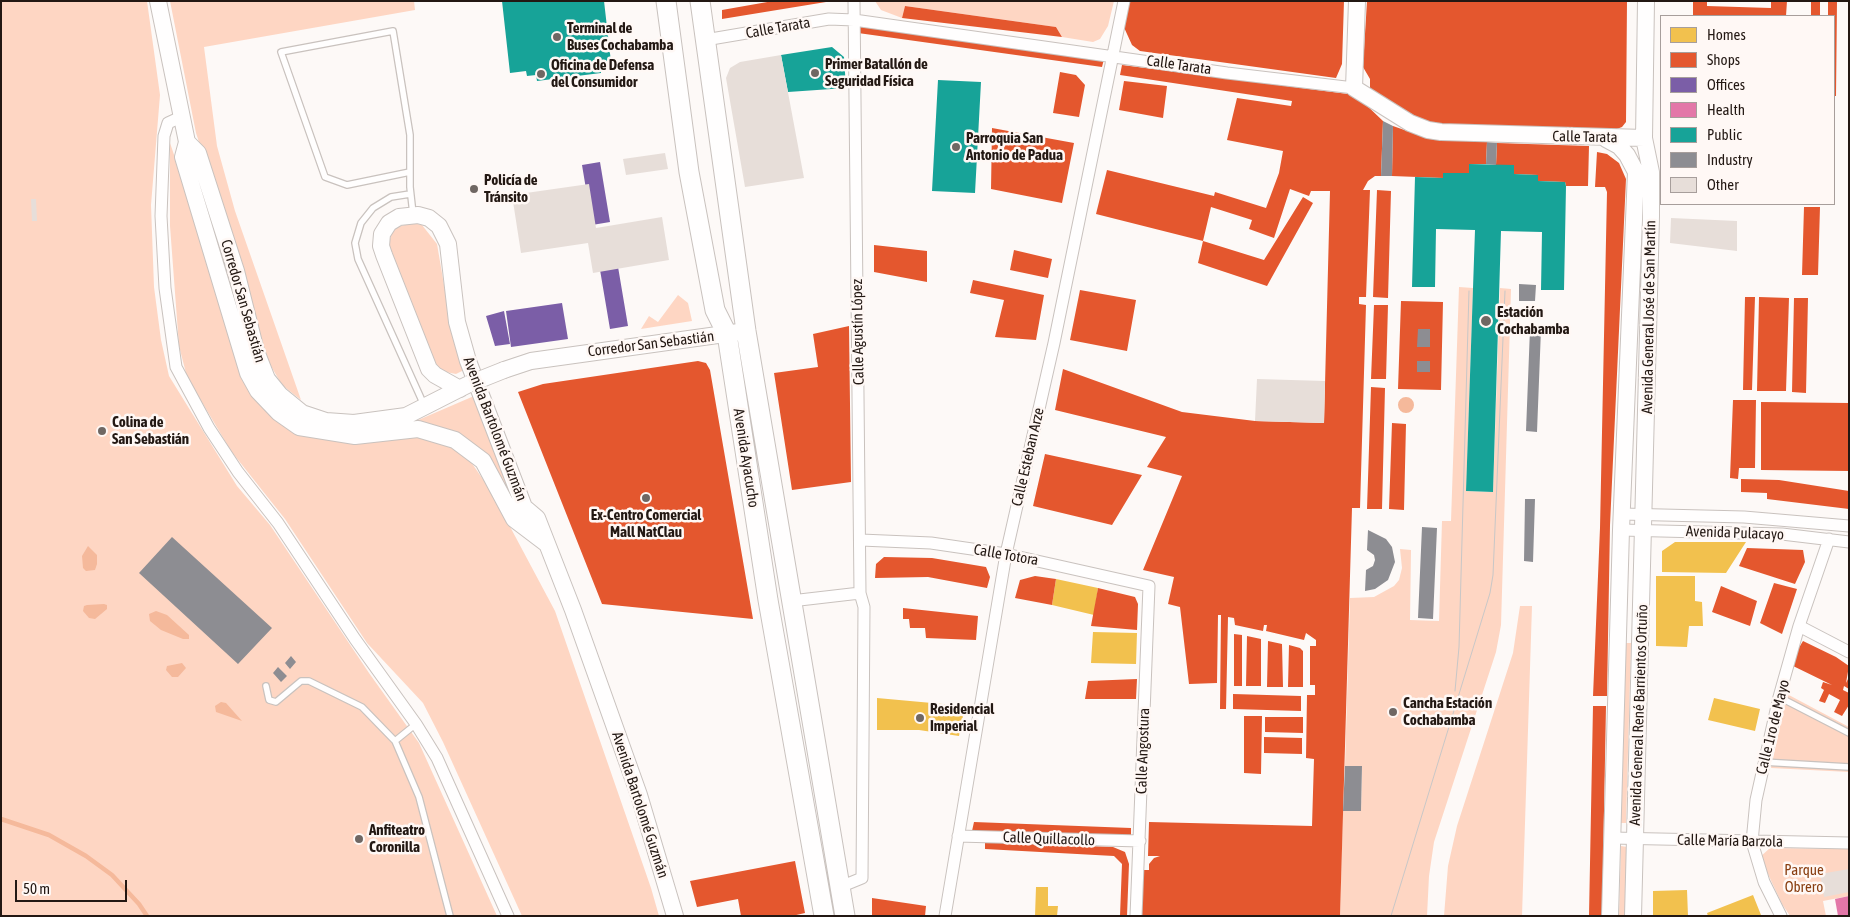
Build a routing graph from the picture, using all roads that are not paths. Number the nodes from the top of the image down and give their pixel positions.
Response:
1 (158, 1) edge
2 (666, 1) edge
3 (700, 1) edge
4 (854, 1) edge
5 (1124, 1) edge
6 (1357, 1) edge
7 (1646, 1) edge
8 (854, 20) junction
9 (705, 40) junction
10 (1114, 56) junction
11 (1354, 88) junction
12 (181, 117) junction
13 (1644, 138) junction
14 (1606, 139) junction
15 (187, 142) junction
16 (410, 172) junction
17 (410, 194) junction
18 (413, 215) junction
19 (746, 331) junction
20 (727, 334) junction
21 (465, 386) junction
22 (425, 407) junction
23 (1621, 522) junction
24 (1645, 522) junction
25 (1849, 526) edge
26 (1829, 539) junction
27 (861, 540) junction
28 (1849, 542) edge
29 (547, 544) junction
30 (1006, 554) junction
31 (1149, 586) joint
32 (860, 593) junction
33 (791, 601) junction
34 (1799, 626) junction
35 (1849, 652) edge
36 (266, 686) dead end
37 (1779, 697) junction
38 (416, 724) junction
39 (1849, 733) edge
40 (395, 741) junction
41 (1763, 762) junction
42 (1849, 767) edge
43 (958, 836) junction
44 (1612, 838) junction
45 (1636, 839) junction
46 (1140, 841) junction
47 (1752, 842) junction
48 (1849, 843) edge
49 (840, 887) junction
50 (450, 916) edge
51 (508, 916) edge
52 (675, 916) edge
53 (824, 916) edge
54 (845, 916) edge
55 (945, 916) edge
56 (1136, 916) edge
57 (1610, 916) edge
58 (1633, 916) edge
59 (1781, 916) edge

1 - 12 street, Corredor San Sebastián
2 - 20 main road, Avenida Ayacucho
3 - 9 main road, Avenida Ayacucho
4 - 8 street, Calle Agustín López
5 - 10 street, Calle Esteban Arze
6 - 11 street
7 - 13 street, Avenida General José de San Martín
8 - 9 street, Calle Tarata
8 - 10 street, Calle Tarata
8 - 27 street, Calle Agustín López
9 - 19 main road, Avenida Ayacucho
10 - 11 street, Calle Tarata
10 - 30 street, Calle Esteban Arze
11 - 14 street, Calle Tarata
12 - 15 street, Corredor San Sebastián
12 - 38 street
13 - 14 street, Calle Tarata
13 - 24 street, Avenida General José de San Martín
14 - 23 street, Avenida General José de San Martín
15 - 22 street, Corredor San Sebastián
15 - 29 street, Corredor San Sebastián
16 - 16 lane
16 - 17 lane
17 - 18 lane
17 - 22 lane
18 - 21 street, Avenida Bartolomé Guzmán
18 - 29 street, Avenida Bartolomé Guzmán
19 - 20 street, Corredor San Sebastián
19 - 33 main road, Avenida Ayacucho
20 - 21 street, Corredor San Sebastián, bridge
20 - 53 main road, Avenida Ayacucho
21 - 22 street, Corredor San Sebastián
23 - 24 street, Avenida Pulacayo
23 - 44 street, Avenida General René Barrientos Ortuño
24 - 25 street, Avenida Pulacayo
24 - 26 street, Avenida Pulacayo
24 - 45 street, Avenida General René Barrientos Ortuño
26 - 28 street, Avenida Pulacayo
26 - 34 street, Calle 1ro de Mayo
27 - 30 street, Calle Totora
27 - 32 street, Calle Agustín López
29 - 52 street, Avenida Bartolomé Guzmán
30 - 31 street, Calle Totora
30 - 43 street, Calle Esteban Arze
31 - 46 street, Calle Angostura
32 - 33 street
32 - 49 street, Calle Agustín López
33 - 49 main road, Avenida Ayacucho
34 - 35 street
34 - 37 street, Calle 1ro de Mayo
36 - 40 lane
37 - 39 lane
37 - 41 street, Calle 1ro de Mayo
38 - 40 lane
38 - 51 street
40 - 50 lane
41 - 42 lane
41 - 47 street, Calle 1ro de Mayo
43 - 46 street, Calle Quillacollo
43 - 55 street, Calle Esteban Arze
44 - 45 street, Calle María Barzola
44 - 57 street, Avenida General René Barrientos Ortuño
45 - 47 street, Calle María Barzola
45 - 58 street, Avenida General René Barrientos Ortuño
46 - 56 street, Calle Angostura
47 - 48 street, Calle María Barzola
47 - 59 street, Calle 1ro de Mayo
49 - 54 main road, Avenida Ayacucho

